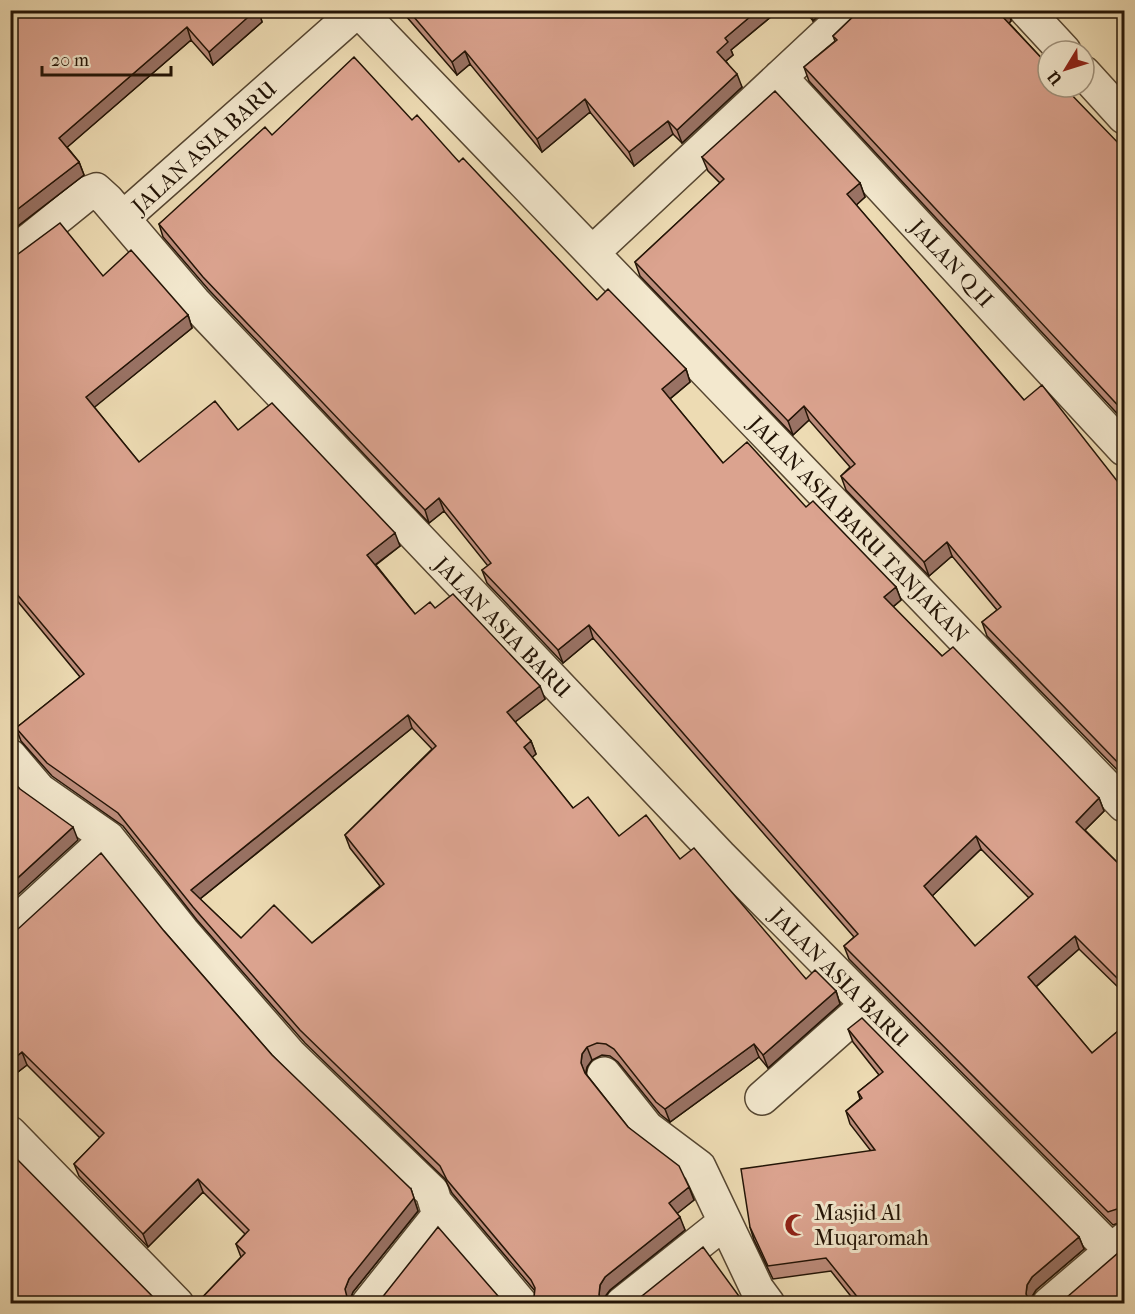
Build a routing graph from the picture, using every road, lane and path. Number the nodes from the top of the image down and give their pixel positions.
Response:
1 (358, 10) edge
2 (852, 10) edge
3 (1026, 10) edge
4 (1053, 39) edge
5 (780, 77) junction
6 (1096, 86) edge
7 (1125, 117) edge
8 (123, 218) junction
9 (593, 252) junction
10 (10, 256) edge
11 (1125, 449) edge
12 (10, 756) edge
13 (1125, 805) edge
14 (108, 838) junction
15 (10, 928) edge
16 (867, 1005) junction
17 (604, 1074) dead end
18 (762, 1098) dead end
19 (10, 1133) edge
20 (436, 1203) junction
21 (725, 1222) junction
22 (1118, 1246) edge
23 (177, 1304) edge
24 (368, 1304) edge
25 (520, 1304) edge
26 (622, 1304) edge
27 (768, 1304) edge
28 (1049, 1304) edge

1 - 8 street, JALAN ASIA BARU
1 - 9 street, JALAN ASIA BARU TANJAKAN
2 - 5 street
3 - 4 street
5 - 9 street
5 - 11 street, JALAN Q II
6 - 7 street
8 - 10 street
8 - 16 street, JALAN ASIA BARU
9 - 13 street, JALAN ASIA BARU TANJAKAN
12 - 14 street
14 - 15 street
14 - 20 street
16 - 18 street
16 - 22 street, JALAN ASIA BARU
17 - 21 street
19 - 23 street
20 - 24 street
20 - 25 street
21 - 26 street
21 - 27 street
22 - 28 street

